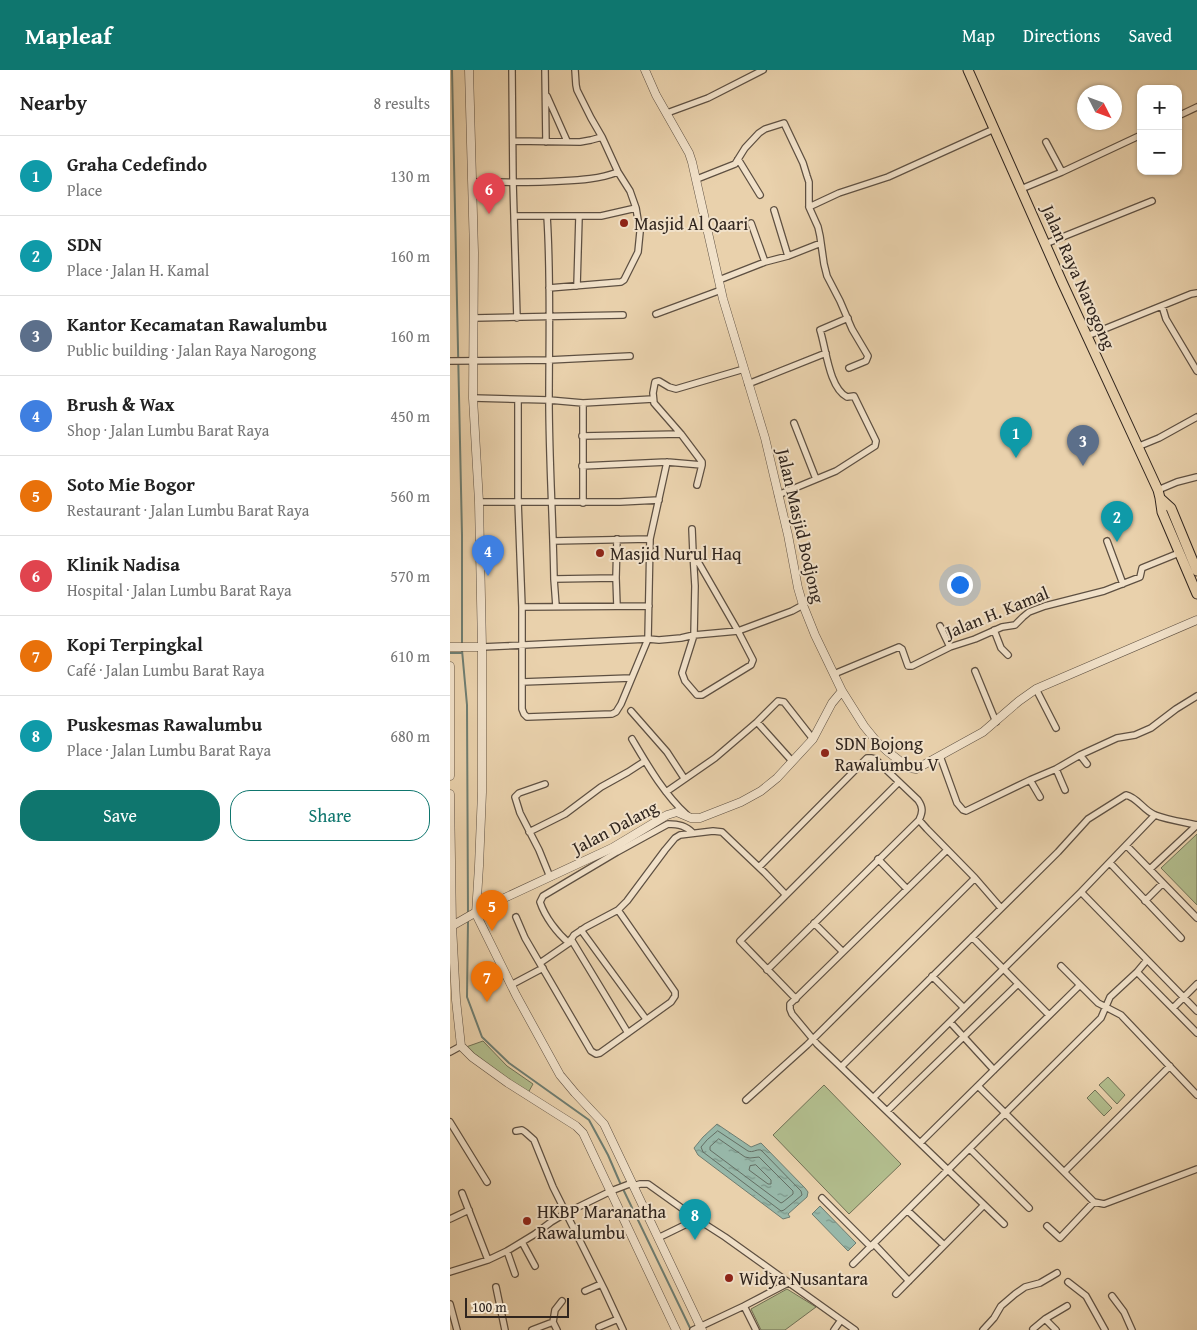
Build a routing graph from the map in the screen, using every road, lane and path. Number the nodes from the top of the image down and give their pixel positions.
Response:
1 (469, 70) edge
2 (512, 70) edge
3 (545, 70) edge
4 (575, 70) edge
5 (645, 70) edge
6 (764, 70) edge
7 (968, 70) edge
8 (546, 93) junction
9 (1197, 107) edge
10 (667, 113) junction
11 (1182, 114) edge
12 (994, 129) junction
13 (602, 137) junction
14 (1137, 137) edge
15 (513, 141) junction
16 (568, 141) junction
17 (546, 142) junction
18 (1046, 142) dead end
19 (738, 159) junction
20 (618, 172) junction
21 (1062, 172) junction
22 (697, 179) junction
23 (473, 182) junction
24 (513, 182) junction
25 (1022, 189) junction
26 (760, 195) dead end
27 (1152, 201) dead end
28 (809, 207) junction
29 (636, 208) junction
30 (774, 210) dead end
31 (514, 216) junction
32 (548, 216) junction
33 (579, 217) junction
34 (751, 223) dead end
35 (821, 243) junction
36 (1045, 244) junction
37 (788, 256) junction
38 (765, 262) junction
39 (719, 280) junction
40 (578, 286) junction
41 (549, 288) junction
42 (721, 290) junction
43 (1197, 293) edge
44 (1162, 306) junction
45 (656, 314) dead end
46 (623, 315) dead end
47 (550, 316) junction
48 (474, 318) junction
49 (517, 318) junction
50 (848, 318) junction
51 (1087, 336) junction
52 (826, 354) junction
53 (630, 356) dead end
54 (470, 360) junction
55 (451, 361) edge
56 (549, 363) junction
57 (849, 368) dead end
58 (744, 369) junction
59 (1197, 371) edge
60 (748, 384) junction
61 (473, 398) junction
62 (653, 399) junction
63 (518, 400) junction
64 (549, 400) junction
65 (583, 403) junction
66 (1197, 417) edge
67 (794, 423) dead end
68 (681, 434) junction
69 (582, 436) junction
70 (1137, 447) junction
71 (667, 462) junction
72 (702, 465) junction
73 (582, 466) junction
74 (1197, 477) edge
75 (816, 479) junction
76 (697, 485) dead end
77 (1159, 494) junction
78 (778, 495) junction
79 (659, 500) junction
80 (518, 501) junction
81 (479, 502) junction
82 (552, 502) junction
83 (583, 503) junction
84 (692, 529) dead end
85 (617, 539) junction
86 (650, 539) junction
87 (554, 541) junction
88 (1107, 541) dead end
89 (693, 553) junction
90 (1179, 553) junction
91 (1197, 571) edge
92 (616, 578) junction
93 (554, 579) junction
94 (1122, 584) junction
95 (1197, 594) edge
96 (803, 605) junction
97 (556, 606) junction
98 (617, 606) junction
99 (649, 606) junction
100 (522, 607) junction
101 (1197, 620) edge
102 (940, 626) dead end
103 (994, 630) junction
104 (738, 631) junction
105 (694, 635) junction
106 (648, 639) junction
107 (522, 645) junction
108 (453, 647) edge
109 (479, 647) junction
110 (950, 647) junction
111 (1008, 654) dead end
112 (450, 666) edge
113 (975, 671) dead end
114 (834, 674) junction
115 (631, 678) junction
116 (522, 682) junction
117 (1036, 689) junction
118 (842, 691) junction
119 (1197, 696) edge
120 (450, 702) edge
121 (631, 711) dead end
122 (757, 722) junction
123 (996, 722) junction
124 (1056, 728) dead end
125 (632, 739) dead end
126 (813, 739) junction
127 (1080, 755) junction
128 (940, 756) junction
129 (645, 761) junction
130 (792, 761) junction
131 (1087, 764) dead end
132 (1056, 769) junction
133 (450, 776) edge
134 (684, 778) junction
135 (1030, 780) junction
136 (899, 782) junction
137 (545, 784) dead end
138 (1065, 790) dead end
139 (666, 792) junction
140 (450, 794) edge
141 (1040, 797) dead end
142 (1155, 815) junction
143 (690, 818) junction
144 (919, 820) junction
145 (1197, 825) edge
146 (529, 832) junction
147 (693, 833) junction
148 (1126, 845) junction
149 (947, 850) junction
150 (878, 859) junction
151 (1110, 863) junction
152 (759, 867) junction
153 (1150, 869) junction
154 (550, 877) junction
155 (975, 878) junction
156 (1163, 883) junction
157 (907, 889) junction
158 (1081, 892) junction
159 (786, 895) junction
160 (1146, 900) junction
161 (1001, 908) junction
162 (618, 910) junction
163 (473, 915) junction
164 (516, 916) dead end
165 (1197, 918) edge
166 (814, 923) junction
167 (451, 927) edge
168 (581, 930) junction
169 (972, 937) junction
170 (1181, 938) dead end
171 (570, 941) junction
172 (843, 952) junction
173 (1147, 960) junction
174 (542, 966) junction
175 (1061, 966) dead end
176 (1004, 969) junction
177 (767, 970) junction
178 (1137, 972) junction
179 (932, 976) junction
180 (1018, 984) junction
181 (1197, 984) edge
182 (511, 985) junction
183 (1080, 985) junction
184 (1184, 997) junction
185 (796, 999) junction
186 (964, 1008) junction
187 (1106, 1008) junction
188 (1173, 1008) junction
189 (1197, 1011) edge
190 (1049, 1015) junction
191 (646, 1019) junction
192 (950, 1022) junction
193 (628, 1033) junction
194 (1197, 1033) edge
195 (964, 1036) junction
196 (813, 1038) junction
197 (461, 1046) junction
198 (450, 1052) edge
199 (1170, 1066) junction
200 (841, 1067) junction
201 (994, 1070) junction
202 (978, 1086) junction
203 (1197, 1095) edge
204 (873, 1098) junction
205 (746, 1100) dead end
206 (887, 1111) junction
207 (1006, 1114) junction
208 (450, 1122) edge
209 (516, 1132) dead end
210 (920, 1143) junction
211 (970, 1149) junction
212 (1197, 1169) edge
213 (948, 1171) junction
214 (1064, 1172) junction
215 (487, 1182) dead end
216 (631, 1184) junction
217 (612, 1190) junction
218 (462, 1194) dead end
219 (822, 1198) dead end
220 (1094, 1202) junction
221 (984, 1205) junction
222 (1029, 1208) dead end
223 (469, 1210) junction
224 (908, 1211) junction
225 (566, 1213) junction
226 (450, 1218) edge
227 (698, 1219) junction
228 (1004, 1224) dead end
229 (1047, 1226) dead end
230 (658, 1238) junction
231 (522, 1242) junction
232 (944, 1245) junction
233 (873, 1246) junction
234 (507, 1251) junction
235 (488, 1260) junction
236 (853, 1264) dead end
237 (535, 1266) dead end
238 (450, 1272) edge
239 (1057, 1273) dead end
240 (515, 1274) dead end
241 (909, 1281) junction
242 (1068, 1282) dead end
243 (788, 1283) junction
244 (601, 1284) junction
245 (496, 1287) dead end
246 (585, 1291) dead end
247 (896, 1294) dead end
248 (1112, 1296) dead end
249 (562, 1301) dead end
250 (450, 1304) edge
251 (744, 1306) junction
252 (1067, 1306) dead end
253 (1045, 1318) junction
254 (618, 1319) junction
255 (842, 1320) junction
256 (553, 1322) junction
257 (599, 1327) dead end
258 (698, 1329) edge
259 (1033, 1329) edge
260 (457, 1330) edge
261 (506, 1330) edge
262 (532, 1330) edge
263 (557, 1330) edge
264 (623, 1330) edge
265 (676, 1330) edge
266 (756, 1330) edge
267 (834, 1330) edge
268 (855, 1330) edge
269 (983, 1330) edge
270 (1056, 1330) edge
271 (1105, 1330) edge
272 (1132, 1330) edge

1 - 23 street
2 - 15 street
3 - 8 street
4 - 13 street
5 - 10 street, Jalan Masjid Bodjong
6 - 10 street
7 - 12 main road, Jalan Raya Narogong
8 - 16 street
8 - 17 street
9 - 11 street
10 - 22 street, Jalan Masjid Bodjong
12 - 25 main road, Jalan Raya Narogong
12 - 28 street
13 - 16 street
13 - 20 street
14 - 21 street
15 - 17 street
15 - 24 street
16 - 17 street
18 - 21 street
19 - 22 street
19 - 26 street
19 - 28 street
20 - 24 street
20 - 29 street
21 - 25 street
22 - 39 street, Jalan Masjid Bodjong
23 - 24 street
23 - 48 street
24 - 31 street
25 - 36 main road, Jalan Raya Narogong
27 - 36 street
28 - 35 street
29 - 33 street
29 - 40 street
30 - 37 street
31 - 32 street
31 - 49 street
32 - 33 street
32 - 41 street
33 - 40 street
34 - 38 street
35 - 37 street
35 - 50 street
36 - 51 main road, Jalan Raya Narogong
37 - 38 street
38 - 39 street
39 - 42 street, Jalan Masjid Bodjong
40 - 41 street
41 - 47 street
42 - 45 street
42 - 58 street, Jalan Masjid Bodjong
43 - 44 street
44 - 51 street
44 - 59 street
46 - 47 street
47 - 49 street
47 - 56 street
48 - 49 street
48 - 54 street
50 - 52 street
50 - 57 street
51 - 70 main road, Jalan Raya Narogong
52 - 60 street
52 - 75 street
53 - 56 street
54 - 55 street
54 - 56 street
54 - 61 street
56 - 64 street
58 - 60 street, Jalan Masjid Bodjong
58 - 62 street
60 - 78 street, Jalan Masjid Bodjong
61 - 63 street
61 - 81 street
62 - 65 street
62 - 68 street
63 - 64 street
63 - 80 street
64 - 65 street
64 - 82 street
65 - 69 street
66 - 70 street
67 - 75 street
68 - 69 street
68 - 72 street
69 - 73 street
70 - 77 main road, Jalan Raya Narogong
71 - 72 street
71 - 73 street
71 - 79 street
72 - 76 street
73 - 83 street
74 - 77 street
75 - 78 street
77 - 90 main road, Jalan Raya Narogong
77 - 91 main road, Jalan Raya Narogong
78 - 96 street, Jalan Masjid Bodjong
79 - 83 street
79 - 86 street
80 - 81 street
80 - 82 street
80 - 100 street
81 - 109 street
82 - 83 street
82 - 87 street
84 - 89 street
85 - 86 street
85 - 87 street
85 - 92 street
86 - 99 street
87 - 93 street
88 - 94 street
89 - 104 street
89 - 105 street
90 - 94 street, Jalan H. Kamal
90 - 95 main road, Jalan Raya Narogong
92 - 93 street
92 - 98 street
93 - 97 street
94 - 103 street, Jalan H. Kamal
96 - 104 street
96 - 114 street, Jalan Masjid Bodjong
97 - 98 street
97 - 100 street
98 - 99 street
99 - 106 street
100 - 107 street
101 - 117 street, Jalan Masjid Bodjong
102 - 110 street
103 - 110 street, Jalan H. Kamal
103 - 111 street
104 - 105 street
104 - 105 street
105 - 106 street
106 - 107 street
106 - 115 street
107 - 109 street
107 - 116 street
108 - 109 street
109 - 163 street
110 - 114 street, Jalan H. Kamal
112 - 120 street
113 - 123 street
114 - 118 street, Jalan Masjid Bodjong
115 - 116 street
115 - 116 street
117 - 123 street, Jalan Masjid Bodjong
117 - 124 street
118 - 126 street, Jalan Dalang
118 - 128 street, Jalan Masjid Bodjong
119 - 127 street
120 - 133 street
121 - 134 street
122 - 126 street
122 - 130 street
122 - 134 street
123 - 128 street, Jalan Masjid Bodjong
125 - 129 street
126 - 130 street, Jalan Dalang
127 - 131 street
127 - 132 street
128 - 135 street
129 - 139 street
129 - 146 street
130 - 143 street, Jalan Dalang
132 - 135 street
132 - 138 street
134 - 139 street
135 - 141 street
136 - 144 street
136 - 152 street
136 - 159 street
137 - 146 street
139 - 143 street
140 - 167 street
142 - 145 street
142 - 148 street
142 - 161 street
143 - 154 street, Jalan Dalang
144 - 149 street
144 - 150 street
145 - 153 street
146 - 154 street
147 - 152 street
147 - 162 street
147 - 171 street
148 - 151 street
148 - 153 street
149 - 155 street
149 - 157 street
150 - 157 street
150 - 166 street
151 - 158 street
151 - 160 street
152 - 159 street
153 - 156 street
154 - 163 street, Jalan Dalang
155 - 161 street
155 - 196 street
156 - 160 street
156 - 165 street
157 - 172 street
158 - 173 street
158 - 176 street
159 - 177 street
160 - 170 street
161 - 169 street
162 - 168 street
162 - 191 street
163 - 167 street, Jalan Dalang
163 - 182 street
164 - 174 street
166 - 172 street
166 - 177 street
167 - 197 street
168 - 171 street
168 - 191 street
169 - 176 street
169 - 179 street
171 - 174 street
171 - 193 street
172 - 185 street
173 - 178 street
173 - 184 street
174 - 182 street
174 - 193 street
175 - 183 street
176 - 180 street
176 - 186 street
177 - 185 street
178 - 187 street
178 - 188 street
179 - 186 street
179 - 200 street
180 - 190 street
180 - 195 street
181 - 184 street
182 - 216 street
183 - 187 street
183 - 190 street
184 - 188 street
184 - 189 street
185 - 196 street
186 - 192 street
187 - 199 street
187 - 207 street
188 - 194 street
190 - 201 street
191 - 193 street
192 - 195 street
192 - 204 street
195 - 201 street
195 - 206 street
196 - 200 street
196 - 205 street
197 - 198 street
197 - 217 street
199 - 203 street
199 - 214 street
200 - 204 street
201 - 202 street
202 - 207 street
202 - 210 street
204 - 206 street
206 - 210 street
207 - 211 street
207 - 214 street
208 - 215 street
209 - 225 street
210 - 213 street
211 - 213 street
211 - 222 street
212 - 220 street
213 - 221 street
213 - 224 street
214 - 220 street
216 - 217 street
216 - 227 street
216 - 230 street
217 - 225 street
217 - 265 street
218 - 223 street
219 - 233 street
220 - 229 street
221 - 228 street
221 - 232 street
223 - 226 street
223 - 235 street
224 - 232 street
224 - 233 street
225 - 231 street
225 - 244 street
227 - 230 street
227 - 243 street
230 - 258 street
231 - 234 street
231 - 237 street
232 - 241 street
233 - 236 street
233 - 241 street
234 - 235 street
234 - 240 street
235 - 238 street
239 - 269 street
241 - 247 street
242 - 271 street
243 - 251 street
243 - 255 street
244 - 246 street
244 - 254 street
245 - 261 street
248 - 272 street
249 - 256 street
250 - 260 street
251 - 258 street
251 - 266 street
252 - 253 street
253 - 259 street
253 - 270 street
254 - 257 street
254 - 264 street
255 - 267 street
255 - 268 street
256 - 262 street
256 - 263 street

